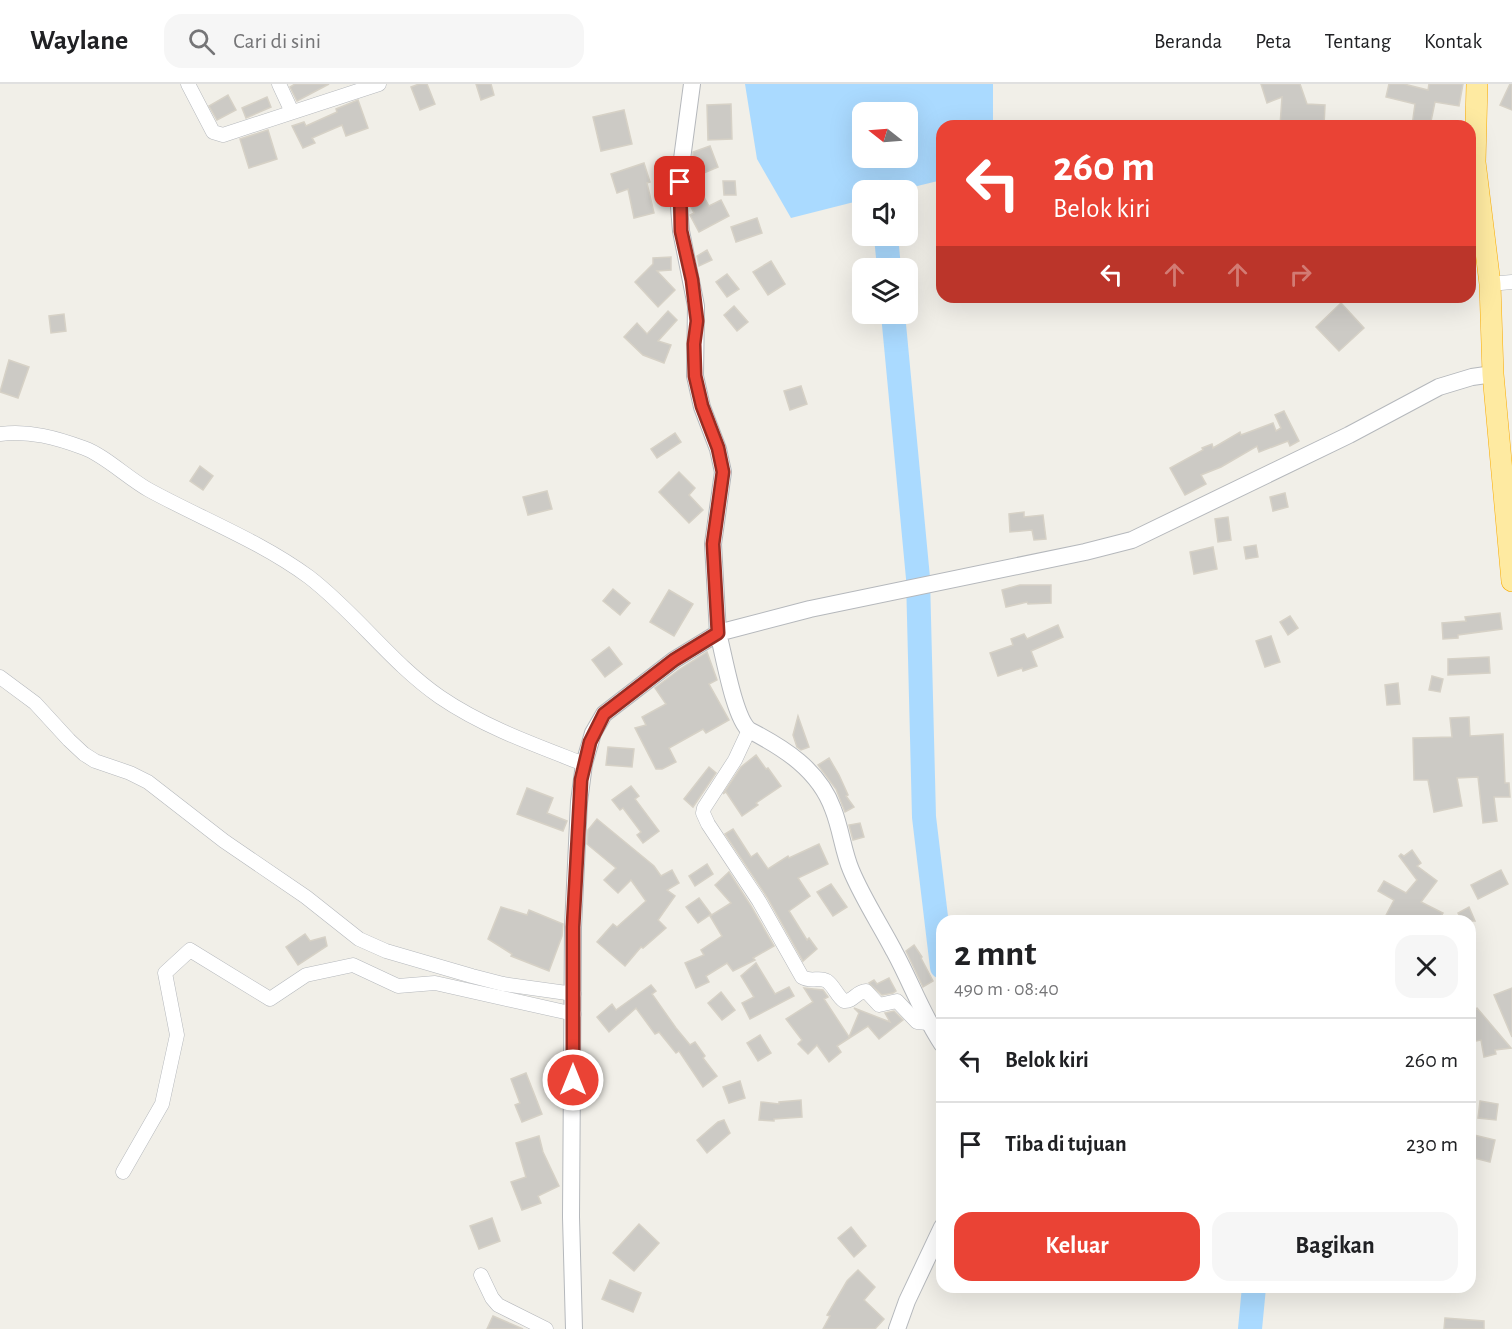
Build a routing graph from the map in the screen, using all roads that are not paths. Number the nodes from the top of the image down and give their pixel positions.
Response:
1 (188, 84) edge
2 (279, 84) edge
3 (379, 84) edge
4 (692, 84) edge
5 (1477, 84) edge
6 (362, 87) edge
7 (292, 112) junction
8 (1475, 120) edge
9 (1476, 187) edge
10 (1512, 282) edge
11 (1490, 284) junction
12 (1493, 374) junction
13 (0, 434) edge
14 (1512, 581) edge
15 (718, 633) junction
16 (0, 677) edge
17 (749, 730) junction
18 (584, 764) junction
19 (574, 994) junction
20 (574, 1014) junction
21 (928, 1023) junction
22 (936, 1035) edge
23 (123, 1172) dead end
24 (936, 1240) edge
25 (481, 1275) dead end
26 (546, 1329) edge
27 (574, 1329) edge
28 (897, 1329) edge

1 - 7 street
2 - 7 street
3 - 6 street
4 - 15 street
5 - 8 highway
6 - 7 street
9 - 11 highway
10 - 11 street
11 - 12 highway
12 - 14 highway
12 - 15 street
13 - 18 street
15 - 17 street
15 - 18 street
16 - 19 street
17 - 21 street
17 - 21 street
18 - 19 street
19 - 20 street
20 - 23 street
20 - 27 street
21 - 22 street
24 - 28 street
25 - 26 street

